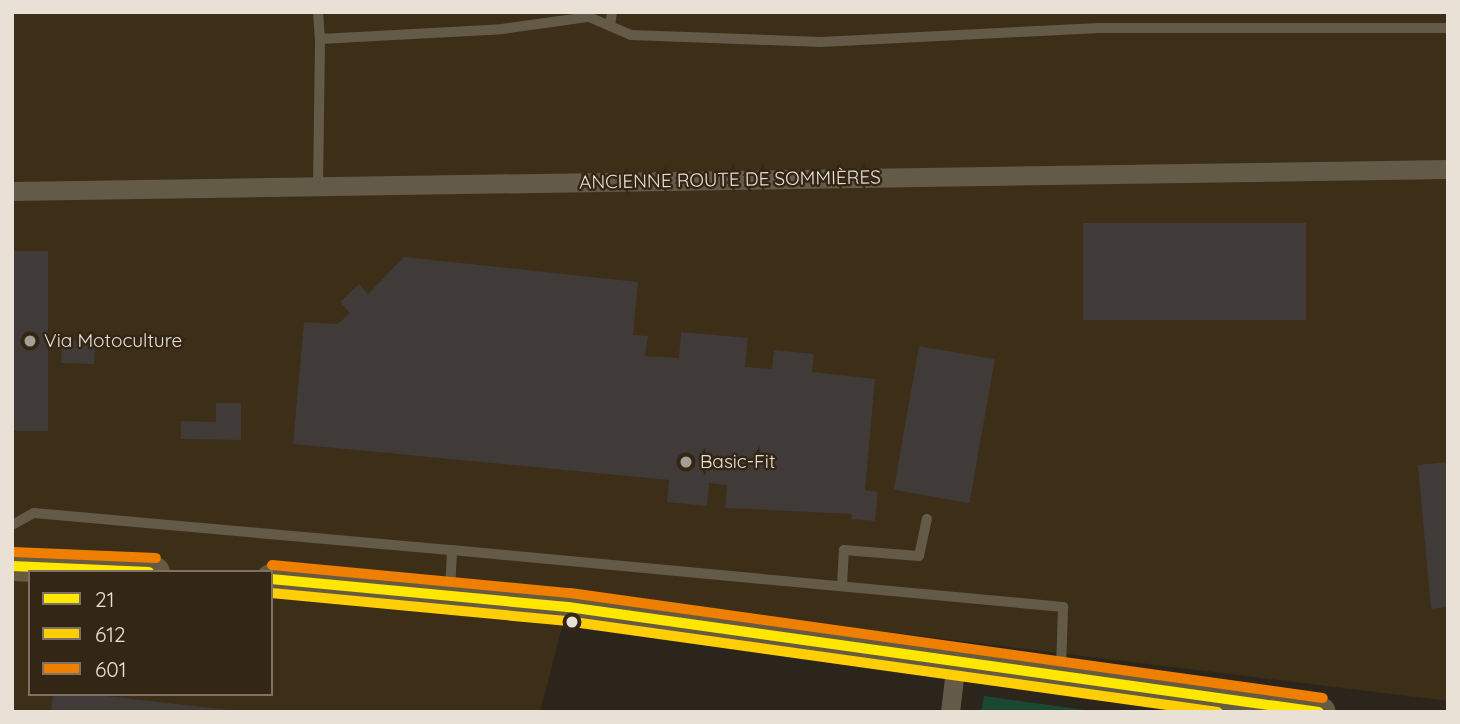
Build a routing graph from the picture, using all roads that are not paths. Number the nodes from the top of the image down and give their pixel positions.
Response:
1 (318, 12) edge
2 (612, 12) edge
3 (610, 26) junction
4 (1448, 28) edge
5 (320, 39) junction
6 (1448, 169) edge
7 (318, 186) junction
8 (12, 191) edge
9 (926, 519) dead end
10 (12, 525) edge
11 (452, 550) junction
12 (12, 566) edge
13 (107, 570) edge
14 (273, 579) edge
15 (842, 586) junction
16 (450, 593) junction
17 (956, 662) junction
18 (1060, 677) junction
19 (950, 712) edge
20 (1321, 712) edge

1 - 5 lane
2 - 3 lane
3 - 4 lane
3 - 5 lane
5 - 7 lane
6 - 7 street, ANCIENNE ROUTE DE SOMMIÈRES
7 - 8 street, ANCIENNE ROUTE DE SOMMIÈRES
9 - 15 lane
10 - 11 lane
11 - 15 lane
11 - 16 lane
12 - 13 main road
14 - 16 main road
15 - 18 lane
16 - 17 main road
17 - 18 main road
17 - 19 street
18 - 20 main road

